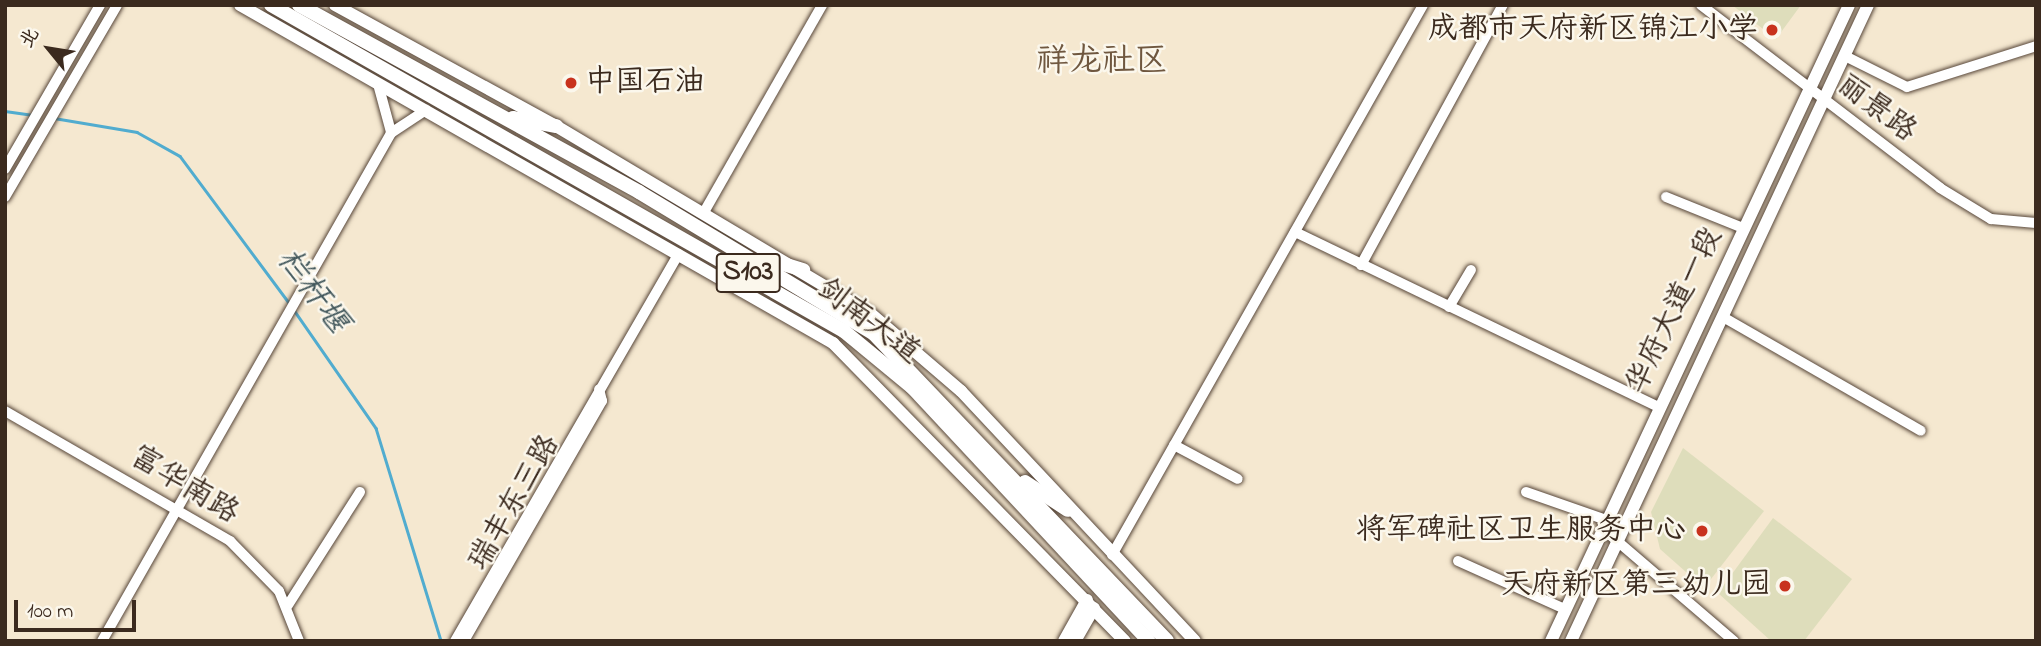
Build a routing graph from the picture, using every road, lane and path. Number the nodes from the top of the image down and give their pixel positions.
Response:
1 (100, 5) edge
2 (117, 5) edge
3 (240, 5) edge
4 (271, 5) edge
5 (299, 5) edge
6 (335, 5) edge
7 (822, 5) edge
8 (1423, 5) edge
9 (1503, 5) edge
10 (1701, 5) edge
11 (1849, 5) edge
12 (1868, 5) edge
13 (2036, 46) edge
14 (1845, 56) junction
15 (378, 83) junction
16 (1810, 89) junction
17 (1823, 100) junction
18 (426, 110) junction
19 (497, 115) junction
20 (556, 126) junction
21 (391, 133) junction
22 (5, 169) edge
23 (5, 197) edge
24 (1666, 197) dead end
25 (704, 214) junction
26 (686, 220) junction
27 (2036, 223) edge
28 (1743, 228) junction
29 (1294, 232) junction
30 (678, 254) junction
31 (1361, 265) junction
32 (803, 270) junction
33 (1471, 270) dead end
34 (1449, 307) junction
35 (1723, 317) junction
36 (599, 389) junction
37 (1658, 407) junction
38 (5, 411) edge
39 (1921, 432) dead end
40 (1174, 445) junction
41 (1004, 468) junction
42 (1238, 479) dead end
43 (360, 492) dead end
44 (1526, 492) dead end
45 (176, 508) junction
46 (1068, 510) junction
47 (1604, 524) junction
48 (1618, 540) junction
49 (1112, 555) junction
50 (1458, 561) dead end
51 (1090, 604) junction
52 (288, 605) junction
53 (1565, 609) junction
54 (1143, 636) edge
55 (102, 641) edge
56 (299, 641) edge
57 (456, 641) edge
58 (464, 641) edge
59 (1064, 641) edge
60 (1075, 641) edge
61 (1125, 641) edge
62 (1167, 641) edge
63 (1195, 641) edge
64 (1551, 641) edge
65 (1571, 641) edge
66 (1734, 641) edge

1 - 22 street
2 - 23 street
3 - 15 main road
4 - 54 highway, 剑南大道 / S103
5 - 19 highway, 剑南大道 / S103
6 - 20 main road
7 - 25 street
8 - 29 street
9 - 31 street
10 - 16 street, 丽景路
11 - 16 main road, 华府大道一段
12 - 14 main road
13 - 14 street
14 - 17 main road
15 - 18 main road
15 - 21 street
16 - 17 street, 丽景路
16 - 28 main road, 华府大道一段
17 - 27 street, 丽景路
17 - 35 main road
18 - 21 street
18 - 30 main road
19 - 20 highway
19 - 26 highway, 剑南大道 / S103
20 - 25 main road
21 - 45 street
24 - 28 street
25 - 32 main road
26 - 32 highway
26 - 41 highway, 剑南大道 / S103
28 - 37 main road, 华府大道一段
29 - 31 street
29 - 40 street
30 - 36 street
30 - 51 main road
31 - 34 street
32 - 46 main road
33 - 34 street
34 - 37 street
35 - 39 street
35 - 48 main road
36 - 57 street
36 - 58 street, 瑞丰东三路
37 - 47 main road, 华府大道一段
38 - 45 street, 富华南路
40 - 42 street
40 - 49 street
41 - 46 highway
41 - 62 highway, 剑南大道 / S103
43 - 52 street
44 - 47 street
45 - 52 street, 富华南路
45 - 55 street
46 - 49 main road
47 - 48 street
47 - 53 main road, 华府大道一段
48 - 65 main road
48 - 66 street
49 - 63 main road
50 - 53 street
51 - 59 main road
51 - 60 main road
51 - 61 main road
52 - 56 street, 富华南路
53 - 64 main road, 华府大道一段

